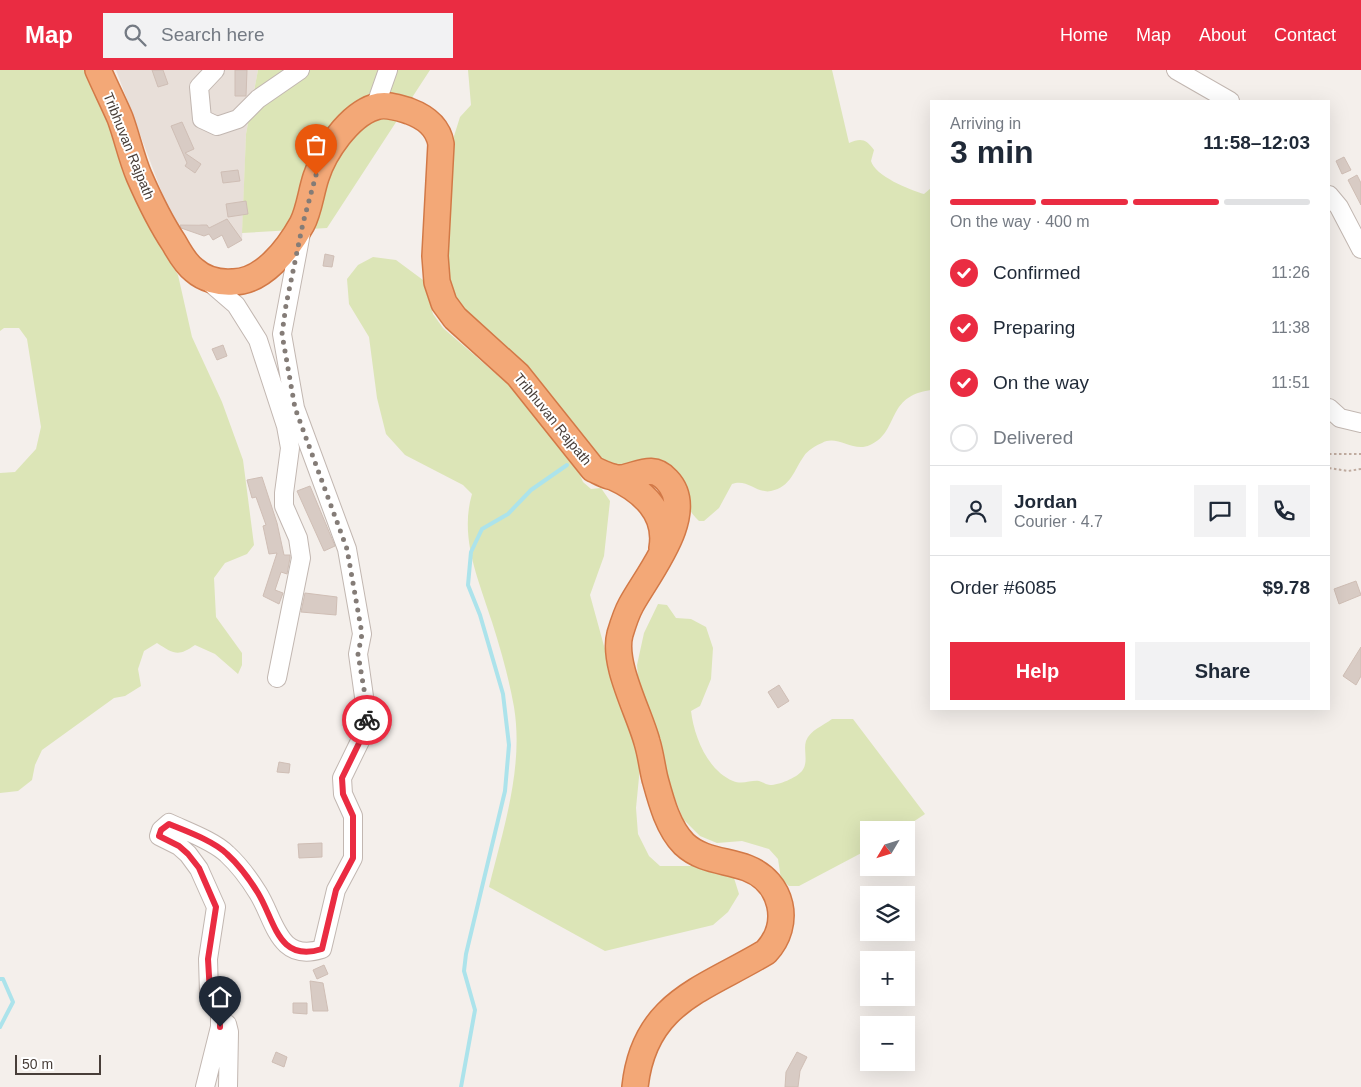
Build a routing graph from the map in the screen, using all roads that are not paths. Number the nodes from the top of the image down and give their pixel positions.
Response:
1 (98, 70) edge
2 (215, 70) edge
3 (300, 70) edge
4 (388, 70) edge
5 (1176, 70) edge
6 (1228, 100) edge
7 (376, 106) junction
8 (1330, 196) edge
9 (303, 223) junction
10 (1361, 249) edge
11 (200, 275) junction
12 (1330, 409) edge
13 (289, 411) junction
14 (1361, 423) edge
15 (277, 678) dead end
16 (220, 1010) junction
17 (205, 1087) edge
18 (228, 1087) edge
19 (635, 1087) edge

1 - 11 highway, Tribhuvan Rajpath
2 - 3 street
4 - 7 street
5 - 6 street
7 - 9 highway
7 - 19 highway, Tribhuvan Rajpath
8 - 10 street
9 - 11 highway
9 - 13 street
11 - 13 street
12 - 14 street
13 - 15 street
13 - 16 street
16 - 17 street
16 - 18 street

